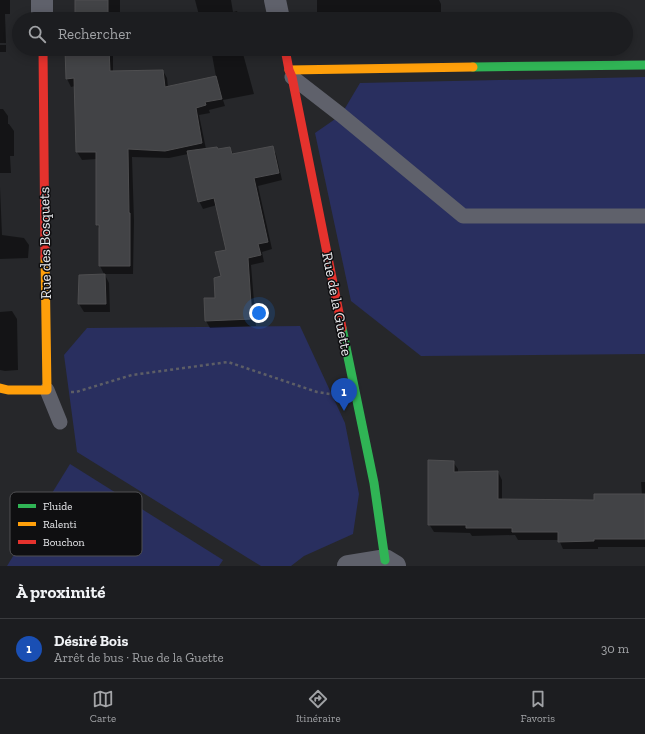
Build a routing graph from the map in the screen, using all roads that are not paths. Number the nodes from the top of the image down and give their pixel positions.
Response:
1 (42, 0) edge
2 (275, 0) edge
3 (42, 12) edge
4 (278, 12) edge
5 (43, 56) edge
6 (287, 56) edge
7 (645, 65) edge
8 (291, 73) junction
9 (645, 216) edge
10 (0, 388) edge
11 (47, 390) junction
12 (60, 422) dead end
13 (390, 563) edge
14 (348, 566) edge

1 - 3 street
2 - 4 street
5 - 11 street, Rue des Bosquets
6 - 8 street, Rue de la Guette
7 - 8 street
8 - 9 lane
8 - 13 street, Rue de la Guette
10 - 11 street
11 - 12 lane
13 - 14 street

